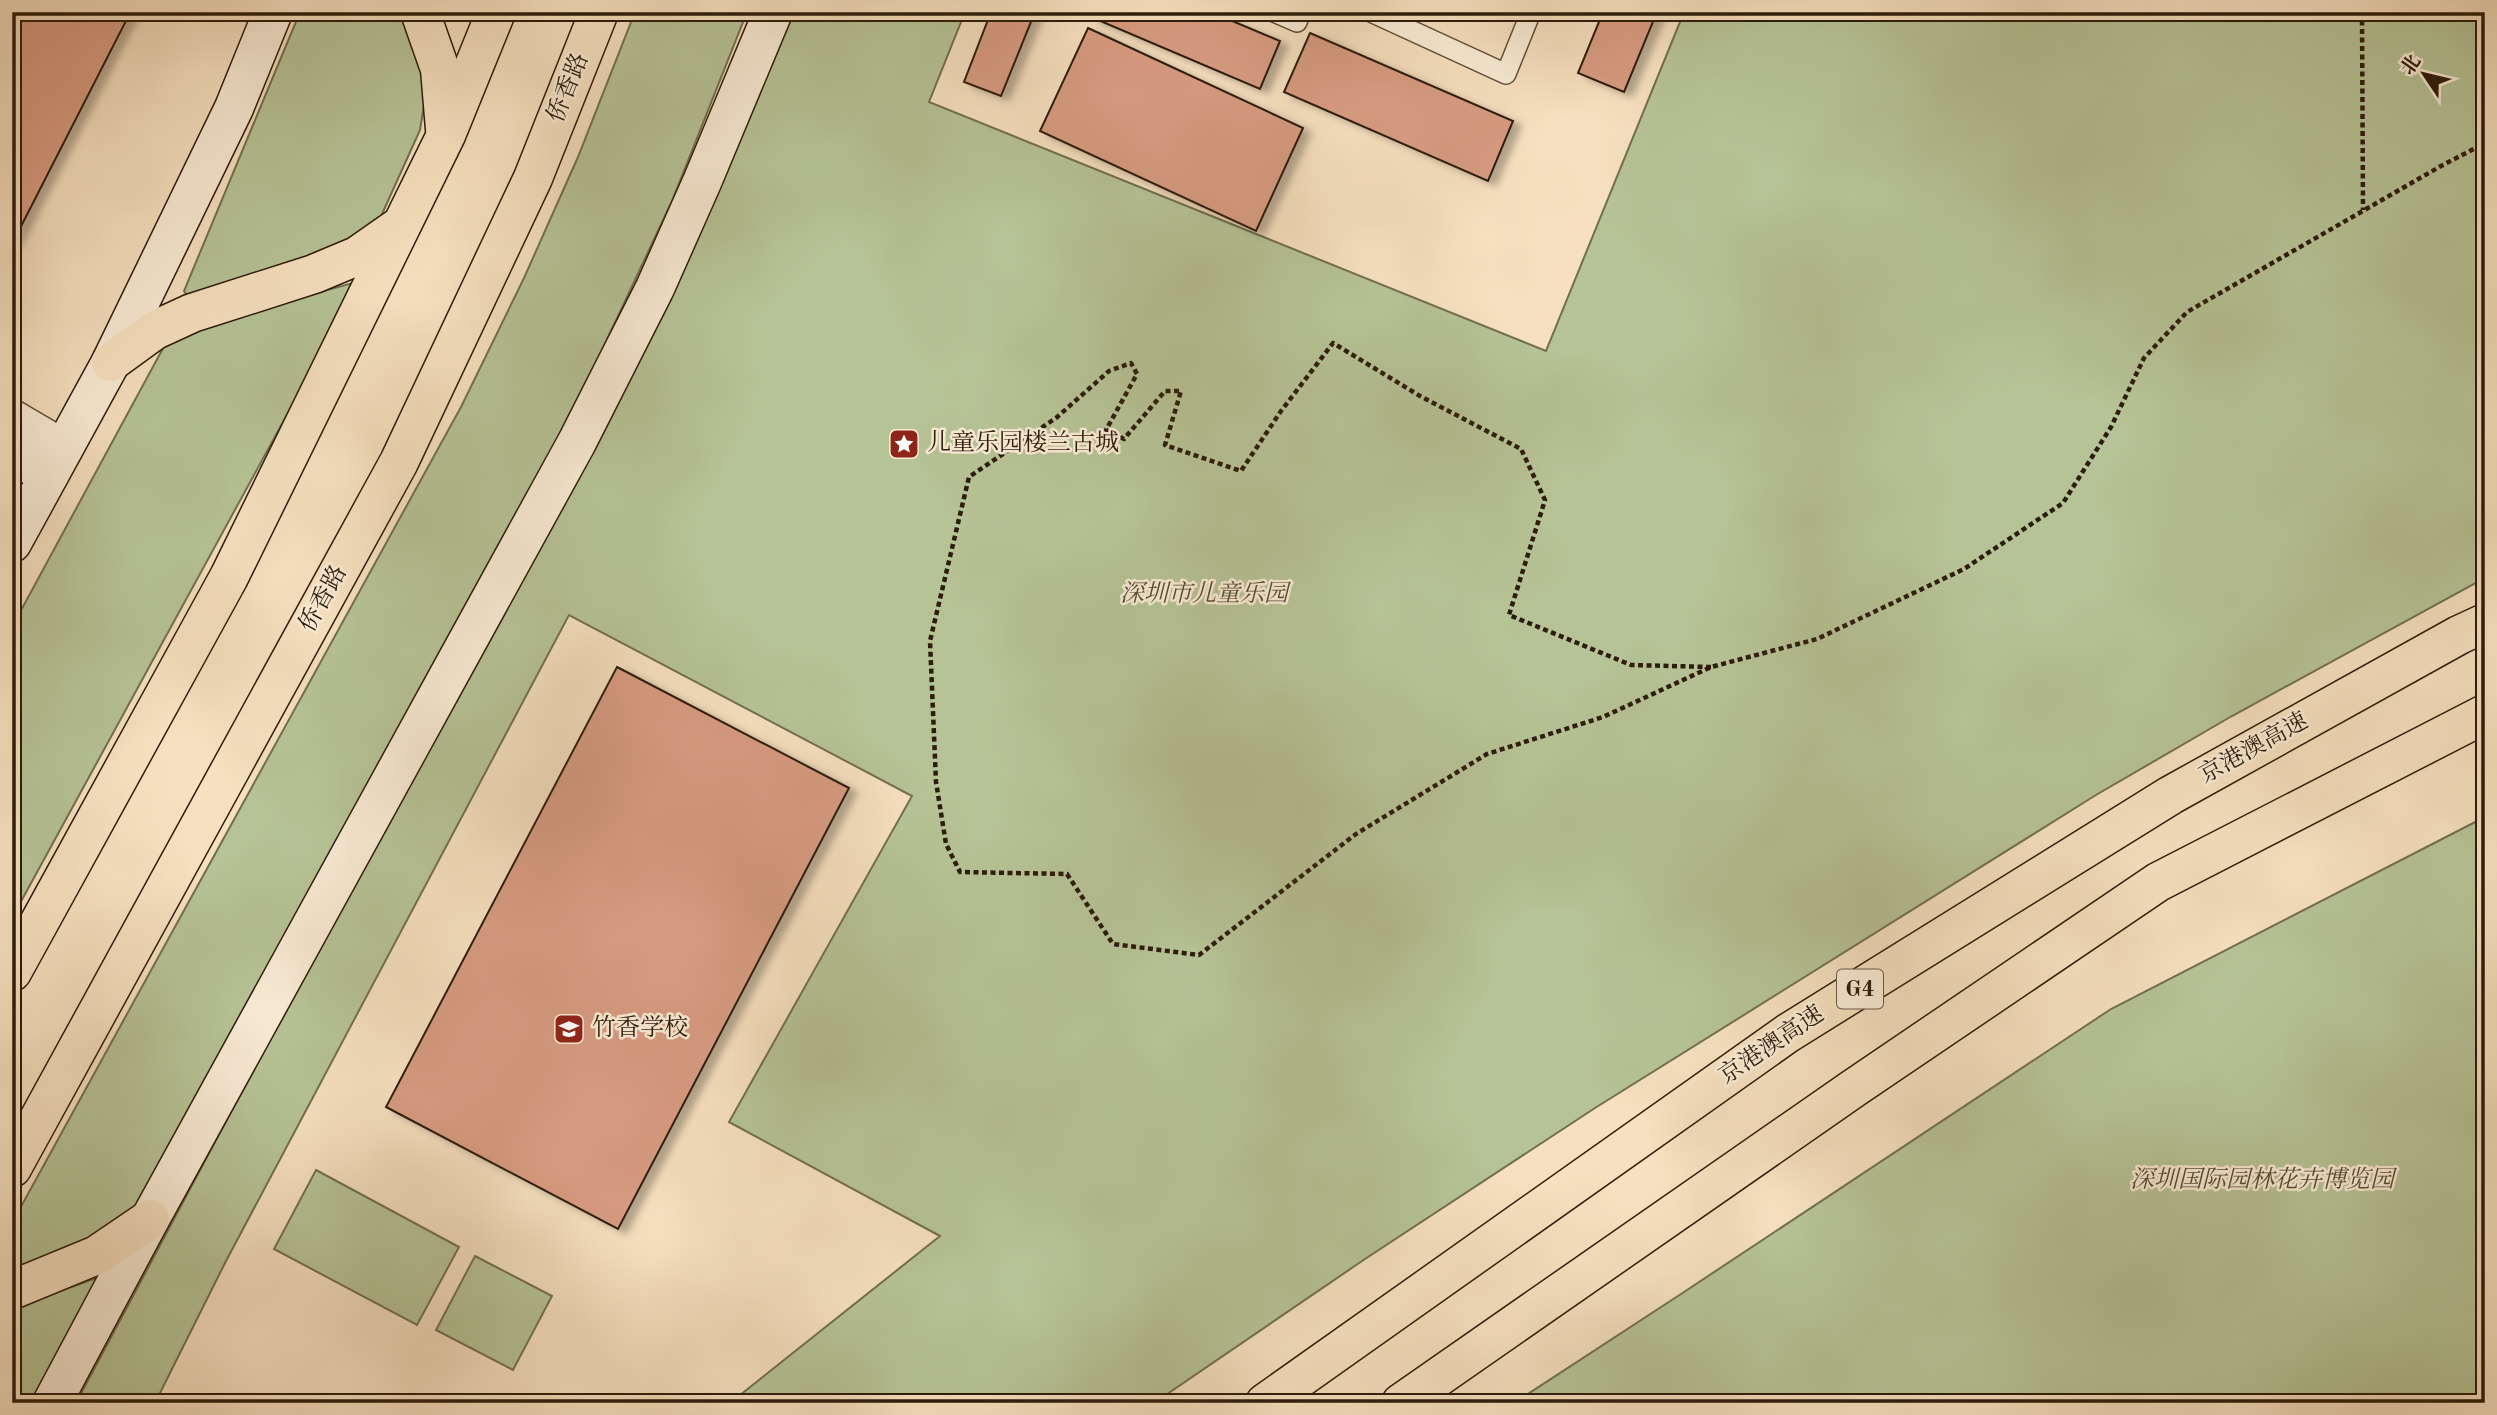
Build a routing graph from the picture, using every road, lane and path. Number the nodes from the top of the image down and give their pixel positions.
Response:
1 (273, 12) edge
2 (420, 12) edge
3 (496, 12) edge
4 (599, 12) edge
5 (773, 12) edge
6 (1274, 12) edge
7 (1301, 12) edge
8 (1371, 12) edge
9 (1531, 12) edge
10 (2362, 12) edge
11 (446, 135) junction
12 (2485, 143) edge
13 (2364, 210) junction
14 (402, 224) junction
15 (111, 362) junction
16 (12, 419) edge
17 (12, 455) edge
18 (56, 462) junction
19 (12, 543) edge
20 (2485, 623) edge
21 (1711, 667) junction
22 (2485, 714) edge
23 (12, 972) edge
24 (12, 1168) edge
25 (150, 1219) junction
26 (12, 1290) edge
27 (52, 1403) edge
28 (1265, 1403) edge
29 (1401, 1403) edge

1 - 15 main road
2 - 11 main road
3 - 11 main road
4 - 24 main road, 侨香路
5 - 25 main road
6 - 7 lane
8 - 9 lane
10 - 13 path
11 - 14 main road
12 - 13 path
13 - 21 path
14 - 15 main road
14 - 23 main road
15 - 18 main road
16 - 18 main road
17 - 18 main road
18 - 19 main road
20 - 28 main road, 京港澳高速 / G4
21 - 21 path
22 - 29 main road
25 - 26 main road
25 - 27 main road

